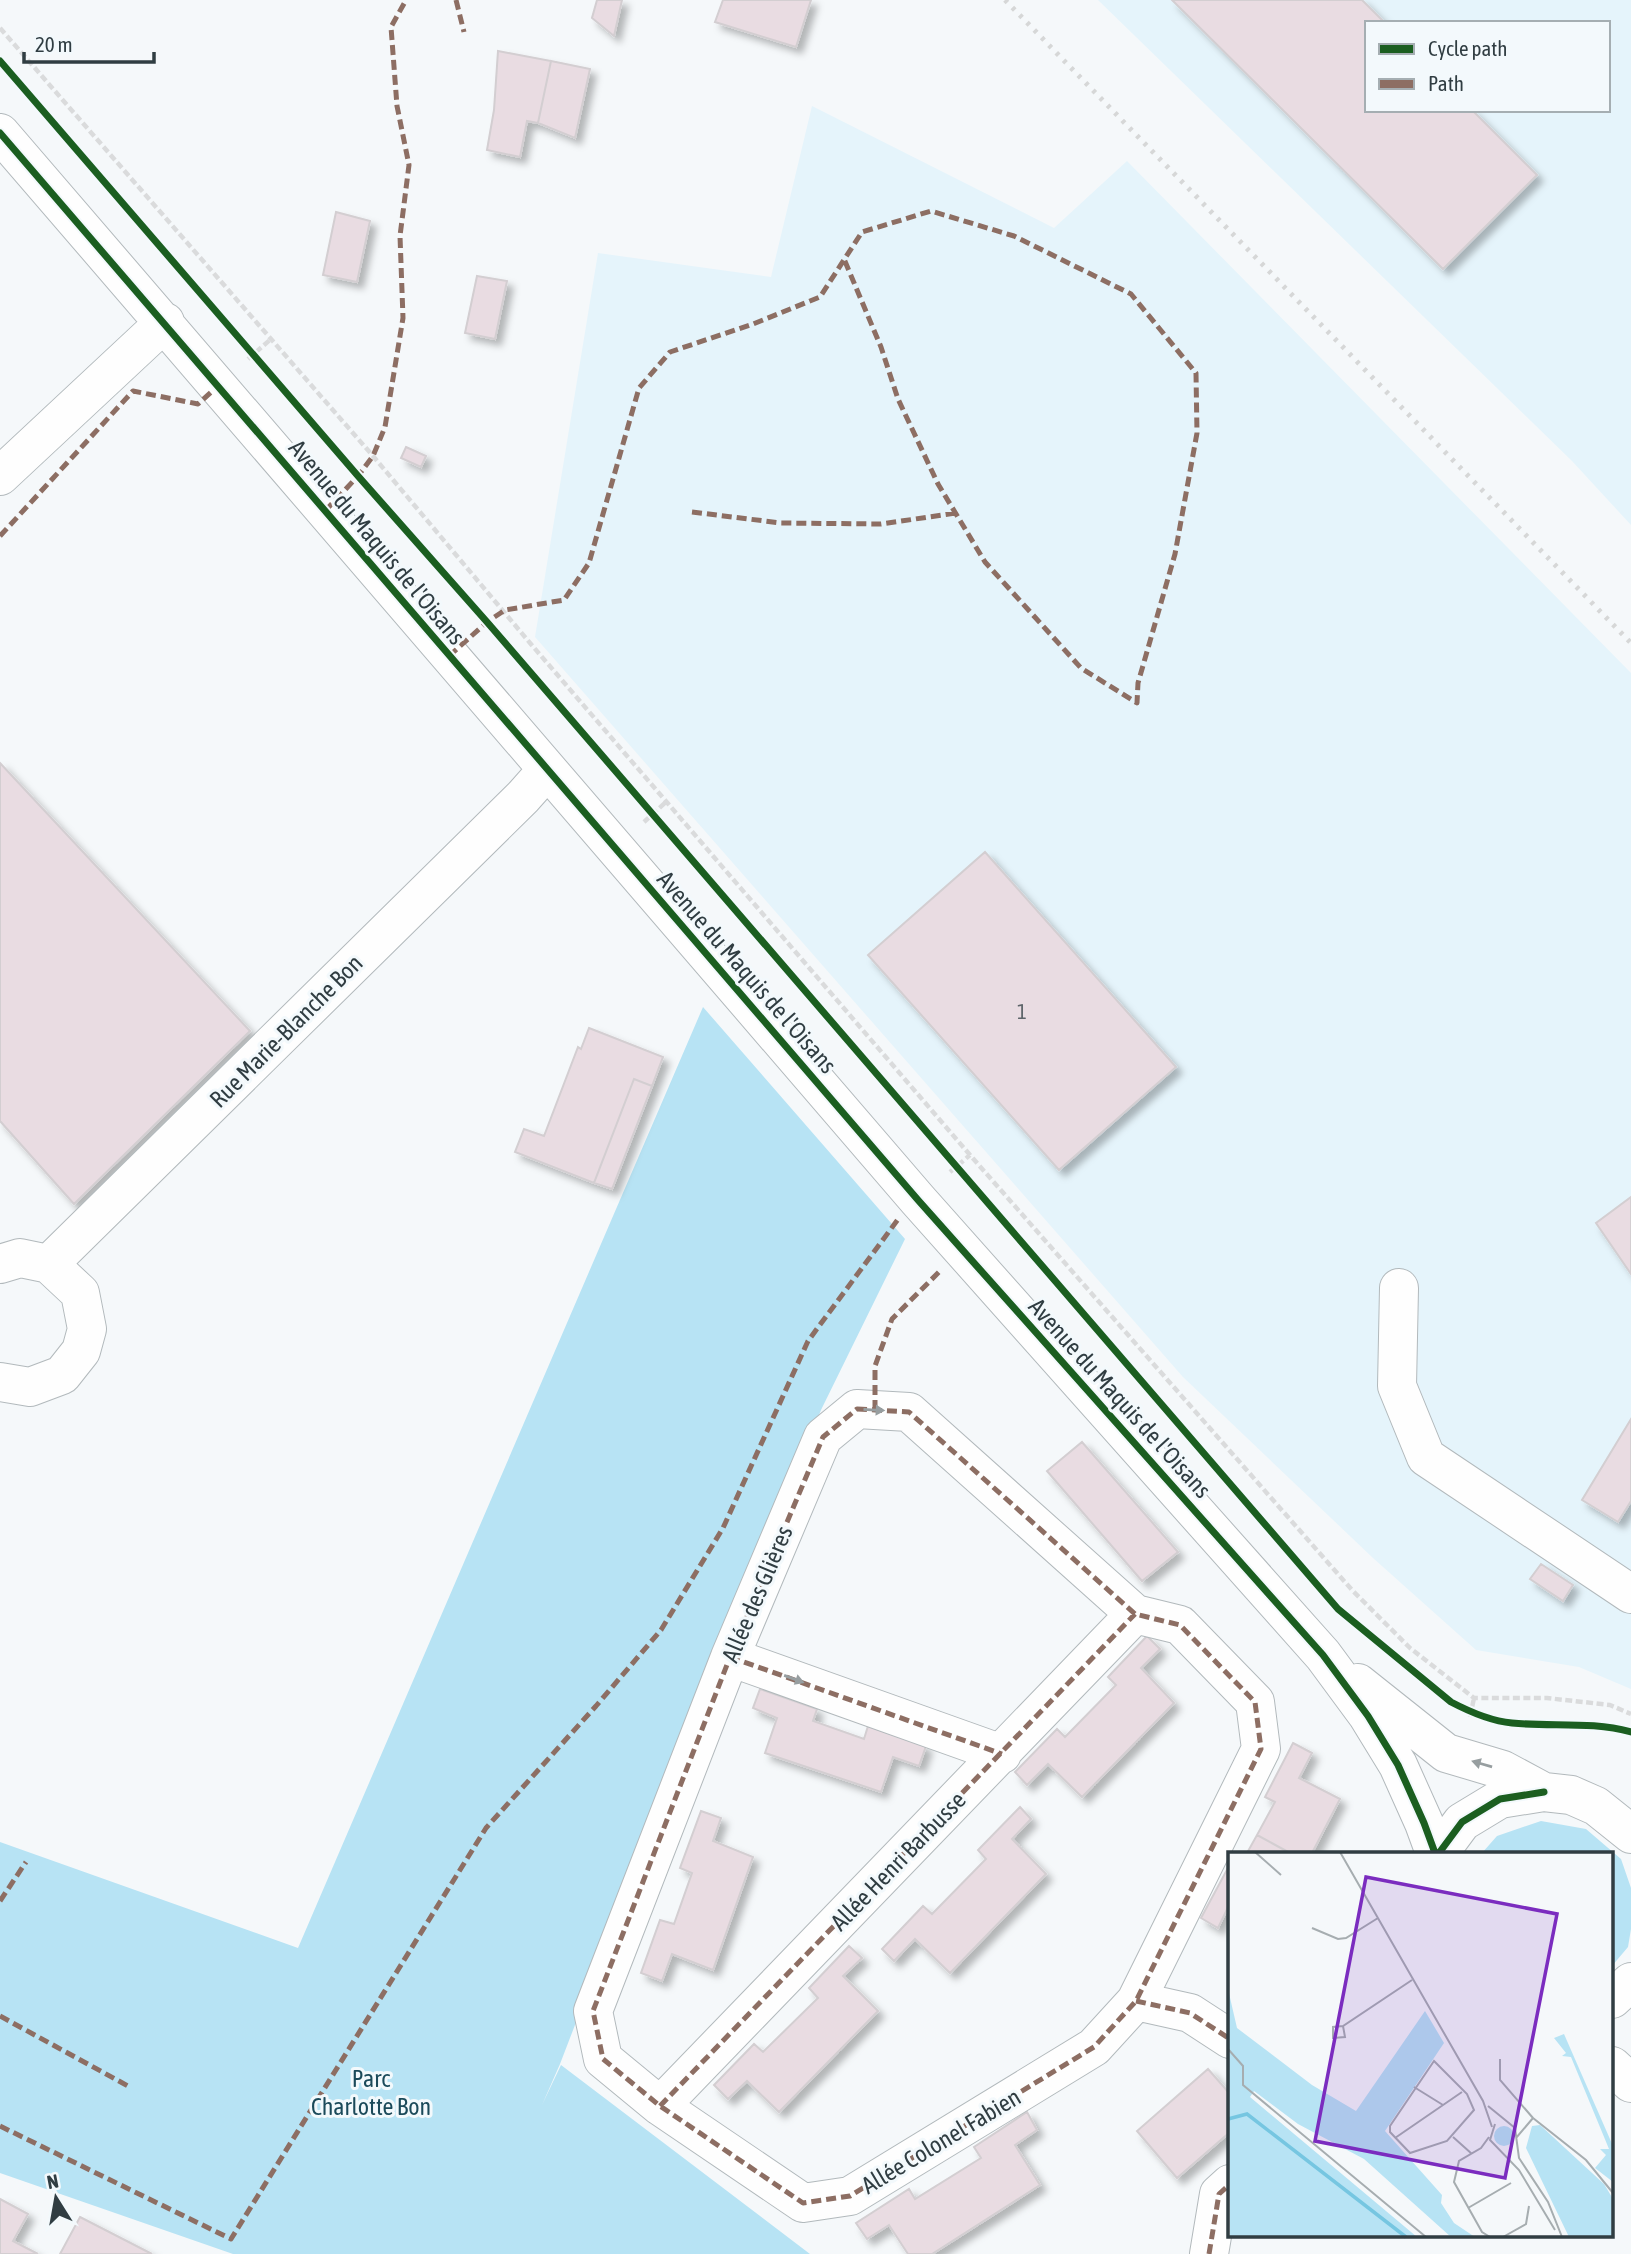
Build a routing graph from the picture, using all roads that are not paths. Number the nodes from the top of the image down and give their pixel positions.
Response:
1 (0, 134) edge
2 (164, 322) junction
3 (0, 476) edge
4 (535, 784) junction
5 (49, 1264) junction
6 (0, 1265) edge
7 (1399, 1288) dead end
8 (0, 1382) edge
9 (1631, 1594) edge
10 (1135, 1614) junction
11 (1323, 1655) junction
12 (730, 1657) junction
13 (1002, 1754) junction
14 (1544, 1792) junction
15 (1614, 1801) edge
16 (1631, 1834) edge
17 (1437, 1852) edge
18 (1438, 1852) edge
19 (1631, 1982) edge
20 (1614, 1997) edge
21 (1136, 2001) junction
22 (1228, 2038) edge
23 (1614, 2068) edge
24 (1631, 2083) edge
25 (660, 2106) junction
26 (1228, 2186) edge
27 (1209, 2254) edge

1 - 2 street, Avenue du Maquis de l'Oisans
2 - 3 street
2 - 4 street, Avenue du Maquis de l'Oisans
4 - 5 street, Rue Marie-Blanche Bon
4 - 11 street, Avenue du Maquis de l'Oisans
5 - 6 street
5 - 8 street
7 - 9 street
12 -> 10 street, Allée des Glières
10 - 13 street, Allée Henri Barbusse
10 - 21 street, Allée Colonel Fabien
14 -> 11 street, Avenue du Maquis de l'Oisans
11 - 17 street, Avenue du Maquis de l'Oisans
12 -> 13 street
12 - 25 street, Allée des Glières
13 - 25 street, Allée Henri Barbusse
14 - 15 street
14 - 18 street
15 - 16 street
19 - 20 street
21 - 22 street
21 - 25 street, Allée Colonel Fabien
23 - 24 street
26 - 27 street

